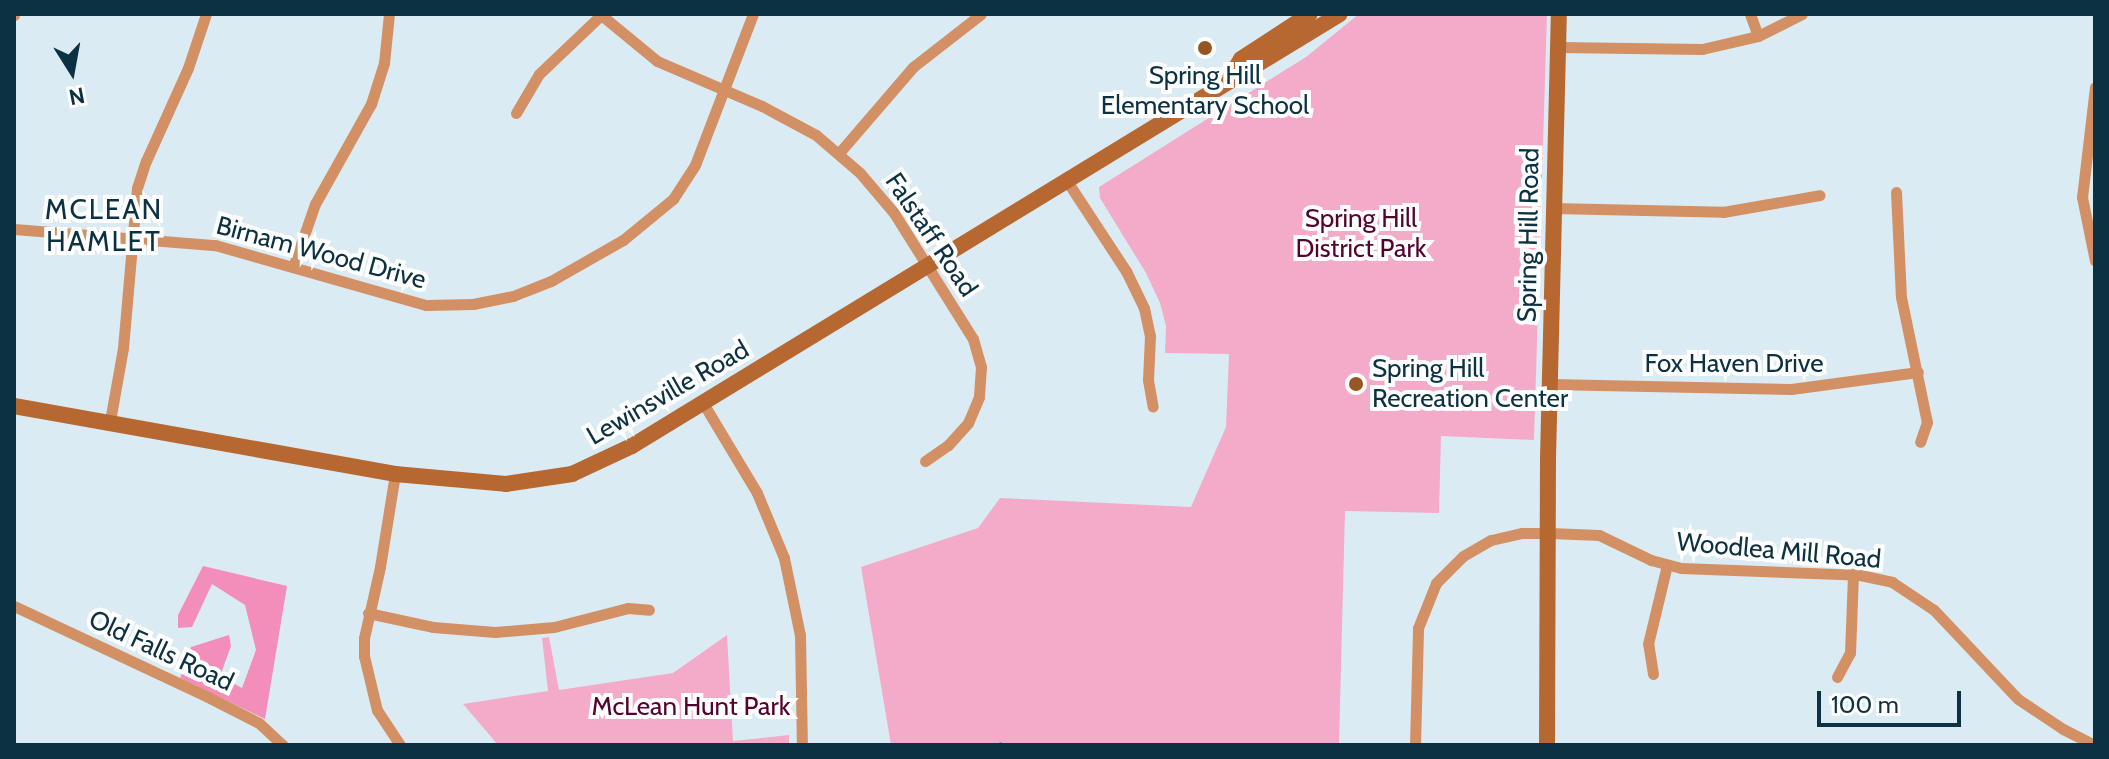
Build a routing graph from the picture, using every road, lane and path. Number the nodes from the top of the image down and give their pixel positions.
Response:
1 (206, 14) edge
2 (389, 14) edge
3 (600, 14) edge
4 (753, 14) edge
5 (981, 14) edge
6 (1310, 14) edge
7 (1559, 14) edge
8 (1750, 14) edge
9 (1802, 14) edge
10 (1337, 15) edge
11 (1758, 36) junction
12 (1558, 47) junction
13 (1228, 81) junction
14 (2095, 87) edge
15 (723, 92) junction
16 (516, 113) dead end
17 (839, 153) junction
18 (2090, 158) edge
19 (1067, 181) junction
20 (1896, 192) dead end
21 (1820, 195) dead end
22 (1553, 208) junction
23 (14, 229) edge
24 (133, 238) junction
25 (2095, 261) edge
26 (928, 266) junction
27 (293, 267) junction
28 (1918, 372) junction
29 (1550, 384) junction
30 (703, 403) junction
31 (14, 406) edge
32 (1153, 407) dead end
33 (110, 421) junction
34 (1920, 442) dead end
35 (925, 461) dead end
36 (395, 474) junction
37 (1550, 533) junction
38 (1667, 565) junction
39 (1853, 574) junction
40 (14, 606) edge
41 (649, 610) dead end
42 (368, 613) junction
43 (1653, 674) dead end
44 (1837, 677) dead end
45 (283, 745) edge
46 (400, 745) edge
47 (802, 745) edge
48 (1415, 745) edge
49 (1547, 745) edge
50 (2095, 745) edge

1 - 24 street
2 - 27 street
3 - 15 street, Falstaff Road
3 - 16 street
4 - 15 street, Birnam Wood Drive
5 - 17 street
6 - 13 main road, Lewinsville Road
7 - 12 main road, Spring Hill Road
8 - 11 street
9 - 11 street
10 - 13 main road, Lewinsville Road
11 - 12 street
12 - 22 main road, Spring Hill Road
13 - 19 main road, Lewinsville Road
14 - 18 street
15 - 17 street, Falstaff Road
15 - 27 street, Birnam Wood Drive
17 - 26 street, Falstaff Road
18 - 25 street
19 - 26 main road, Lewinsville Road
19 - 32 street
20 - 28 street
21 - 22 street
22 - 29 main road, Spring Hill Road
23 - 24 street, Birnam Wood Drive
24 - 27 street, Birnam Wood Drive
24 - 33 street
26 - 30 main road, Lewinsville Road
26 - 35 street, Falstaff Road
28 - 29 street, Fox Haven Drive
28 - 34 street
29 - 37 main road, Spring Hill Road
30 - 36 main road, Lewinsville Road
30 - 47 street
31 - 33 main road, Lewinsville Road
33 - 36 main road, Lewinsville Road
36 - 42 street
37 - 38 street, Woodlea Mill Road
37 - 48 street, Woodlea Mill Road
37 - 49 main road, Spring Hill Road
38 - 39 street, Woodlea Mill Road
38 - 43 street
39 - 44 street
39 - 50 street, Woodlea Mill Road
40 - 45 street, Old Falls Road
41 - 42 street
42 - 46 street

